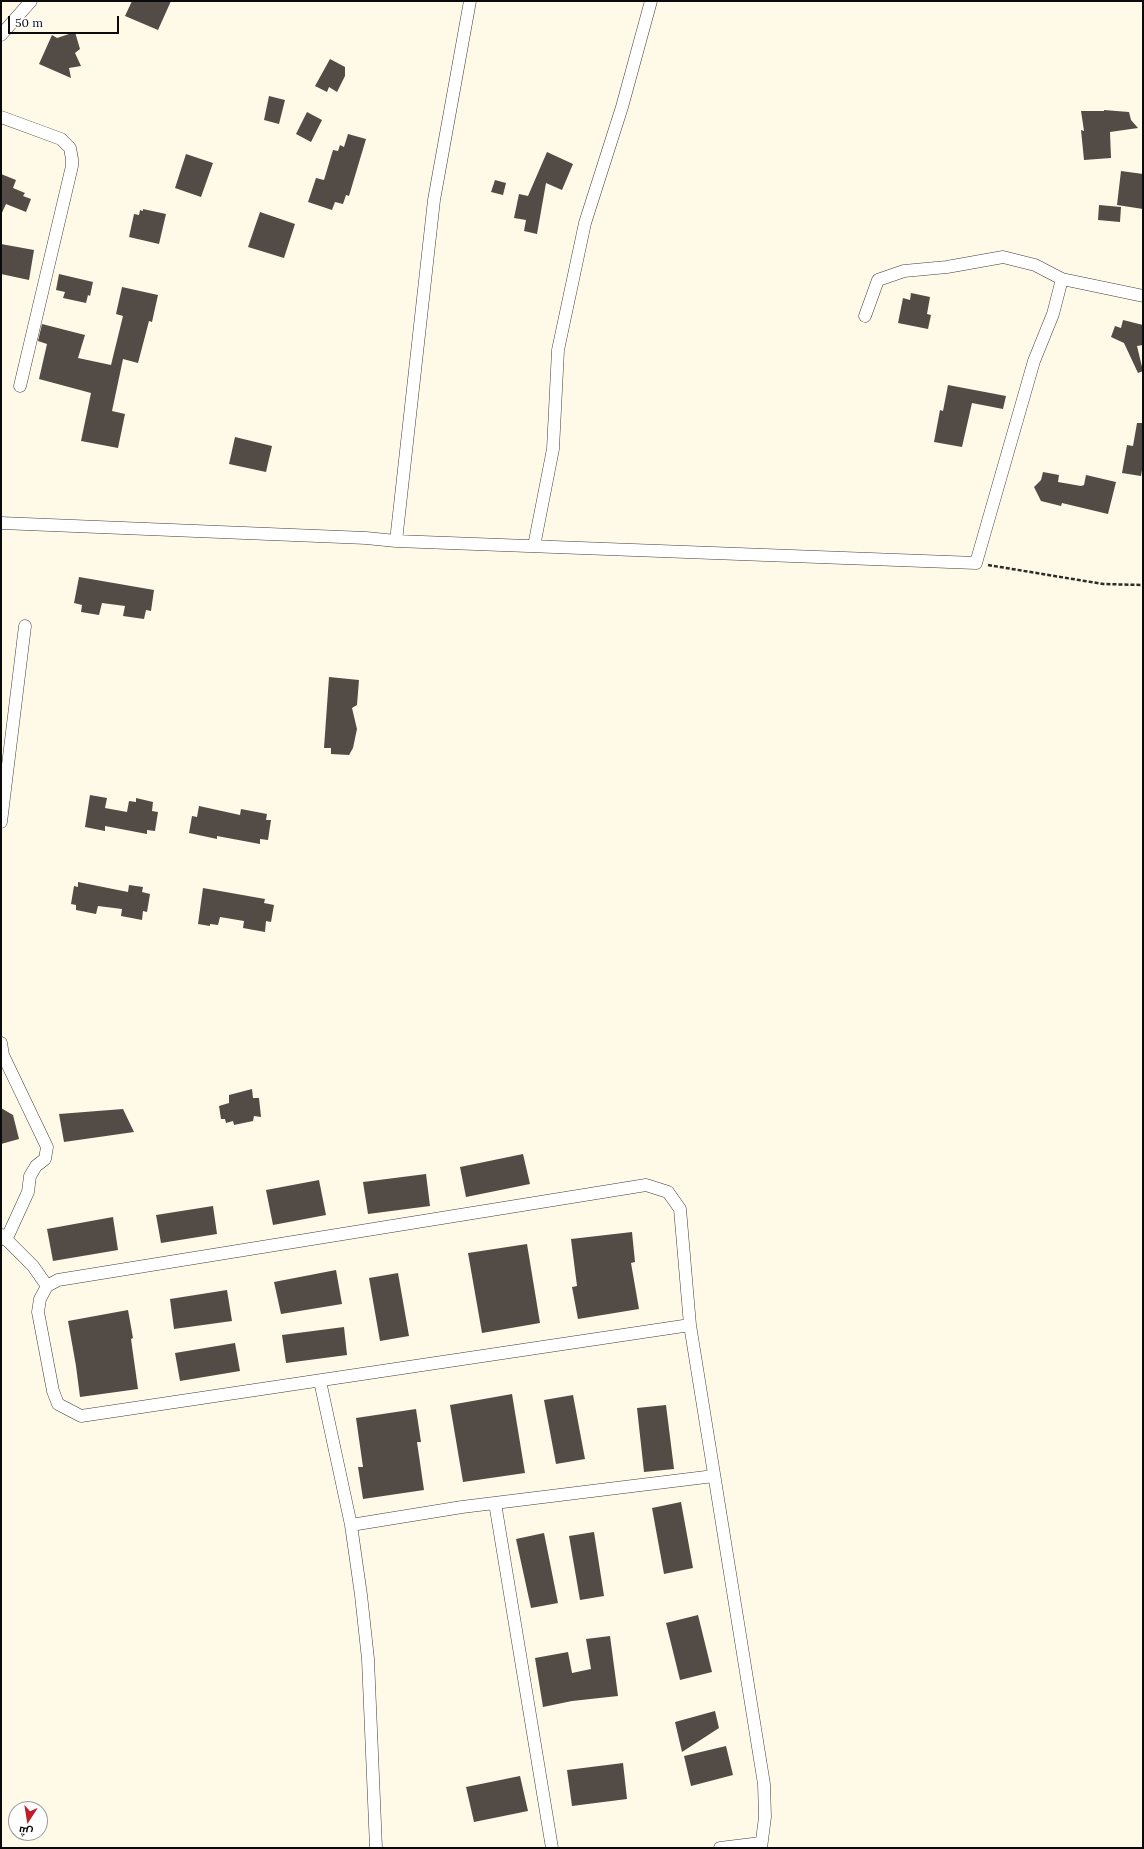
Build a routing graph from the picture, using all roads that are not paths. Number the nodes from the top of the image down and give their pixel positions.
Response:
1 (30, 1) edge
2 (470, 1) edge
3 (651, 1) edge
4 (1, 36) edge
5 (1, 118) edge
6 (1062, 279) junction
7 (1143, 296) edge
8 (865, 316) dead end
9 (20, 386) dead end
10 (1, 523) edge
11 (396, 541) junction
12 (534, 546) junction
13 (25, 626) dead end
14 (1, 822) edge
15 (1, 1043) edge
16 (4, 1237) edge
17 (47, 1286) junction
18 (690, 1325) junction
19 (320, 1381) junction
20 (714, 1476) junction
21 (495, 1503) junction
22 (351, 1525) junction
23 (761, 1846) edge
24 (376, 1848) edge
25 (552, 1848) edge
26 (720, 1848) edge

1 - 4 street
2 - 11 street
3 - 12 street
5 - 9 street
6 - 7 street
6 - 8 street
6 - 12 street
10 - 11 street
11 - 12 street
13 - 14 street
15 - 16 street
16 - 17 street
17 - 18 street
17 - 19 street
18 - 19 street
18 - 20 street
19 - 22 street
20 - 21 street
20 - 23 street
21 - 22 street
21 - 25 street
22 - 24 street
23 - 26 street

